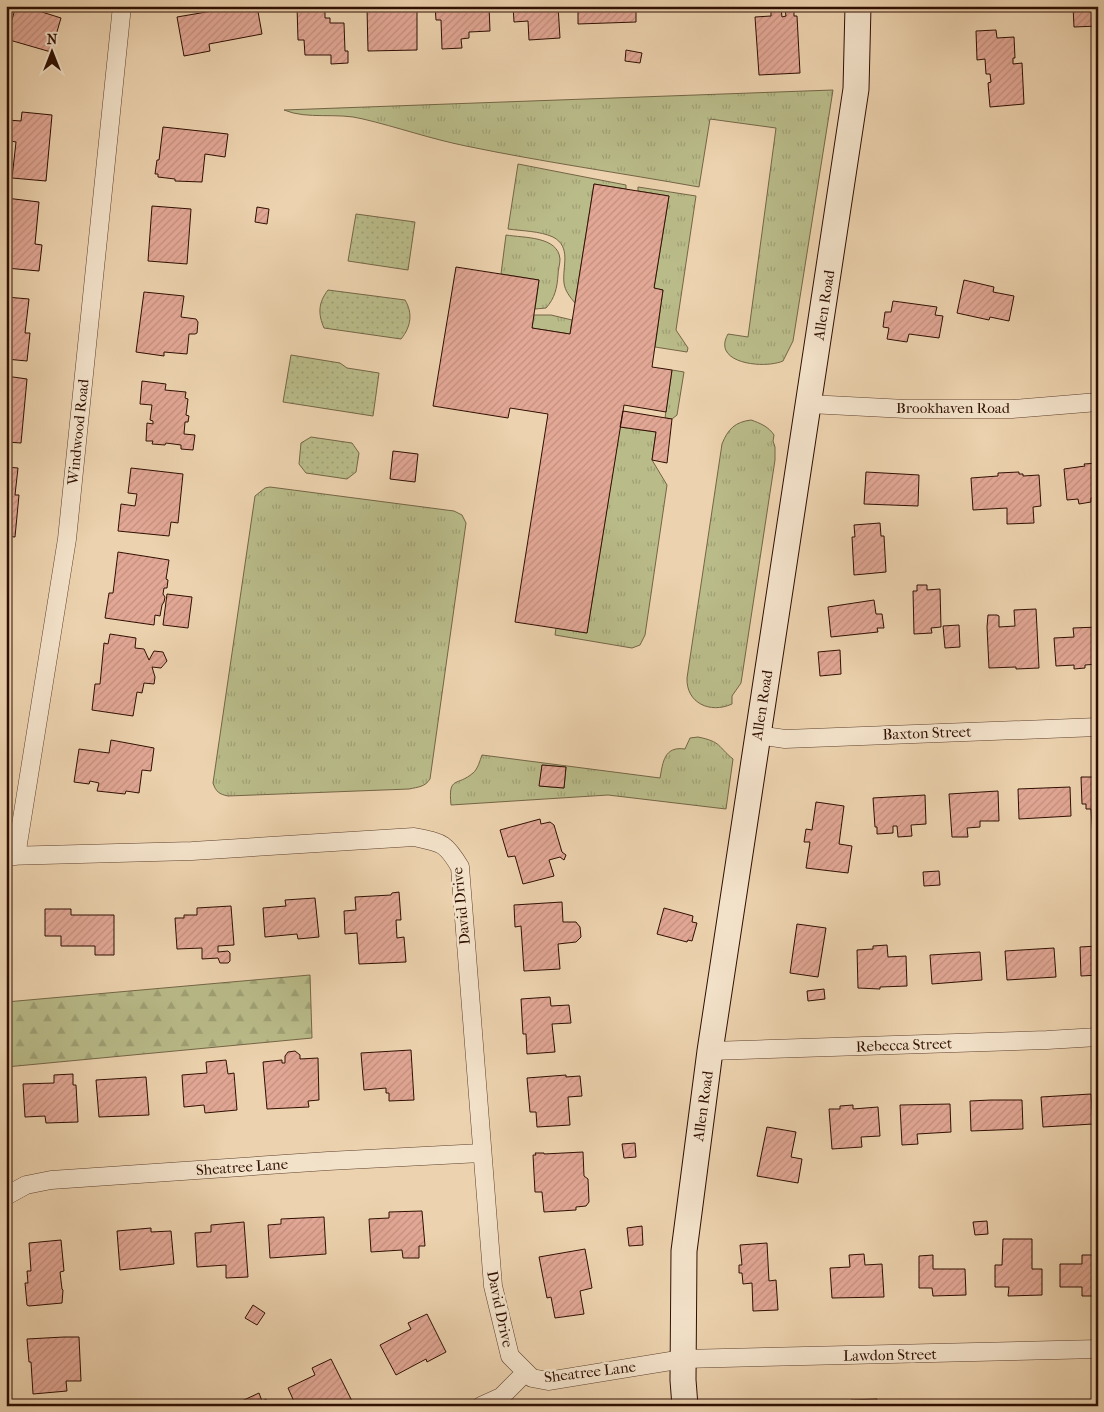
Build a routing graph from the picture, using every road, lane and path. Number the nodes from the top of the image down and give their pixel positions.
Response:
1 (122, 6) edge
2 (858, 6) edge
3 (1098, 402) edge
4 (809, 404) junction
5 (1098, 727) edge
6 (757, 735) junction
7 (11, 856) edge
8 (1098, 1037) edge
9 (710, 1051) junction
10 (481, 1153) junction
11 (6, 1196) edge
12 (1098, 1349) edge
13 (683, 1359) junction
14 (525, 1373) junction
15 (481, 1406) edge
16 (684, 1406) edge

1 - 7 street, Windwood Road
2 - 4 street, Allen Road
3 - 4 street, Brookhaven Road
4 - 6 street, Allen Road
5 - 6 street, Baxton Street
6 - 9 street, Allen Road
7 - 10 street, David Drive
8 - 9 street, Rebecca Street
9 - 13 street, Allen Road
10 - 11 street, Sheatree Lane
10 - 14 street, David Drive
12 - 13 street, Lawdon Street
13 - 14 street, Sheatree Lane
13 - 16 street, Allen Road
14 - 15 street, Sheatree Lane

